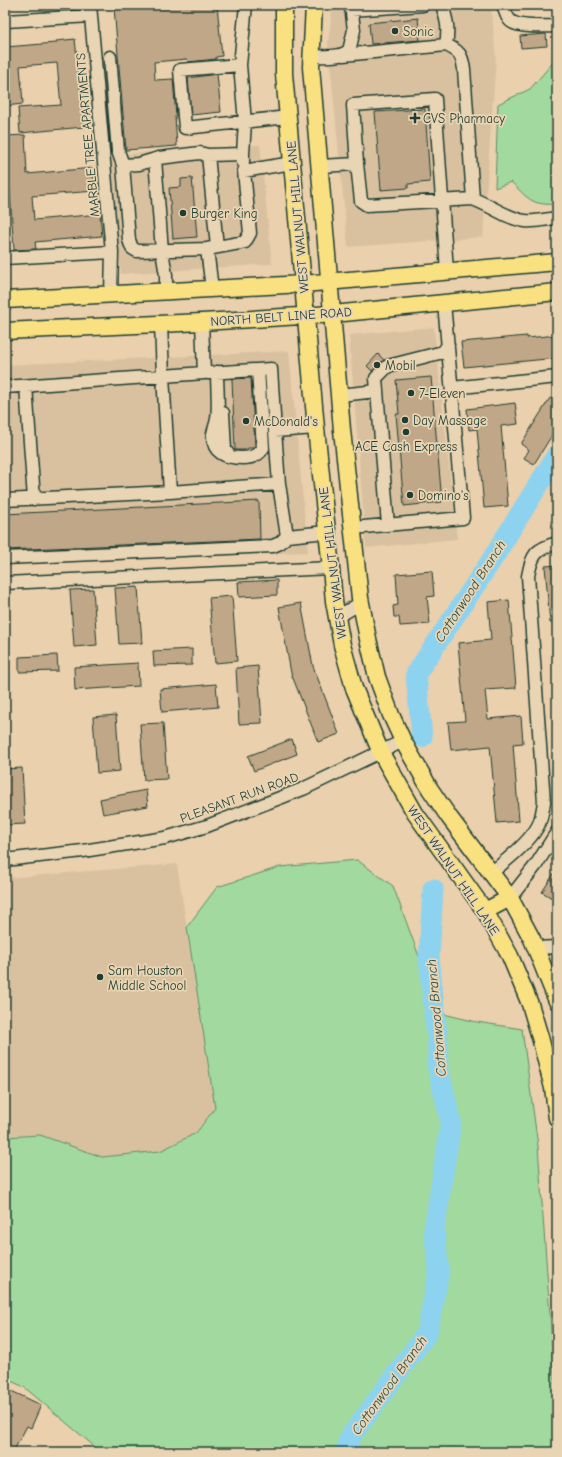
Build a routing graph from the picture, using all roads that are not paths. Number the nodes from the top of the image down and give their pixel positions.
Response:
1 (246, 5) edge
2 (284, 5) edge
3 (314, 5) edge
4 (423, 5) edge
5 (442, 5) edge
6 (503, 5) edge
7 (351, 8) edge
8 (91, 10) edge
9 (5, 17) edge
10 (557, 26) edge
11 (446, 45) junction
12 (343, 55) junction
13 (312, 56) junction
14 (110, 57) dead end
15 (240, 64) junction
16 (288, 117) junction
17 (245, 122) junction
18 (243, 154) junction
19 (208, 155) junction
20 (155, 159) junction
21 (292, 164) junction
22 (357, 164) junction
23 (123, 165) junction
24 (320, 166) junction
25 (244, 171) junction
26 (473, 199) junction
27 (442, 200) junction
28 (557, 218) edge
29 (212, 248) junction
30 (162, 251) junction
31 (112, 252) junction
32 (5, 258) edge
33 (557, 262) edge
34 (447, 271) junction
35 (330, 282) junction
36 (303, 284) junction
37 (212, 289) junction
38 (166, 292) junction
39 (557, 292) edge
40 (111, 295) junction
41 (5, 300) edge
42 (444, 303) junction
43 (333, 314) junction
44 (306, 316) junction
45 (202, 322) junction
46 (160, 324) junction
47 (5, 331) edge
48 (448, 345) junction
49 (258, 370) junction
50 (220, 372) junction
51 (204, 373) junction
52 (163, 376) junction
53 (557, 377) edge
54 (26, 386) junction
55 (5, 387) edge
56 (452, 388) junction
57 (377, 391) junction
58 (340, 396) junction
59 (316, 428) junction
60 (275, 431) junction
61 (279, 484) junction
62 (170, 492) junction
63 (34, 499) junction
64 (5, 500) edge
65 (388, 525) junction
66 (353, 528) junction
67 (327, 532) junction
68 (287, 536) junction
69 (557, 543) edge
70 (5, 558) edge
71 (331, 568) junction
72 (5, 583) edge
73 (361, 603) junction
74 (337, 617) junction
75 (403, 741) junction
76 (381, 753) junction
77 (557, 832) edge
78 (5, 860) edge
79 (491, 873) junction
80 (468, 887) junction
81 (510, 898) junction
82 (485, 911) junction
83 (557, 947) edge
84 (536, 948) junction
85 (557, 1001) edge
86 (557, 1118) edge

1 - 15 street
2 - 16 main road, WEST WALNUT HILL LANE
3 - 13 main road, WEST WALNUT HILL LANE
4 - 7 street
5 - 11 street
6 - 10 street
7 - 12 street
8 - 9 street, MARBLE TREE APARTMENTS
8 - 31 street, MARBLE TREE APARTMENTS
11 - 12 street
11 - 26 street
12 - 13 street
13 - 24 main road, WEST WALNUT HILL LANE
14 - 23 street
15 - 17 street
15 - 17 street
16 - 17 street
16 - 21 main road, WEST WALNUT HILL LANE
17 - 18 street
18 - 19 street
18 - 25 street
19 - 20 street
19 - 29 street
20 - 23 street
20 - 30 street
21 - 25 street
21 - 36 main road, WEST WALNUT HILL LANE
22 - 24 street
22 - 27 street
22 - 27 street
23 - 30 street
24 - 35 main road, WEST WALNUT HILL LANE
25 - 29 street
26 - 27 street
26 - 28 street
27 - 34 street
29 - 30 street
29 - 37 street
30 - 38 street
31 - 32 street
31 - 40 street, MARBLE TREE APARTMENTS
33 - 34 main road
34 - 35 main road
35 - 36 main road
35 - 43 main road, WEST WALNUT HILL LANE
36 - 37 main road
36 - 44 main road, WEST WALNUT HILL LANE
37 - 38 main road
38 - 40 main road
39 - 42 main road, NORTH BELT LINE ROAD
40 - 41 main road
42 - 43 main road, NORTH BELT LINE ROAD
42 - 48 street
43 - 44 main road, NORTH BELT LINE ROAD
43 - 58 main road, WEST WALNUT HILL LANE
44 - 45 main road, NORTH BELT LINE ROAD
44 - 59 main road, WEST WALNUT HILL LANE
45 - 46 main road, NORTH BELT LINE ROAD
45 - 51 street
46 - 47 main road, NORTH BELT LINE ROAD
46 - 52 street
48 - 56 street
48 - 57 street
49 - 50 street
49 - 50 street
49 - 60 street
50 - 51 street
51 - 52 street
52 - 54 street
52 - 62 street
53 - 56 street
54 - 55 street
54 - 63 street
56 - 65 street
57 - 58 street
57 - 65 street
58 - 66 main road, WEST WALNUT HILL LANE
59 - 60 street
59 - 67 main road, WEST WALNUT HILL LANE
60 - 61 street
61 - 62 street
61 - 68 street
62 - 63 street
63 - 64 street
65 - 66 street
66 - 67 main road
66 - 73 main road, WEST WALNUT HILL LANE
67 - 68 street
67 - 71 main road, WEST WALNUT HILL LANE
68 - 70 street
69 - 79 street
71 - 72 street
71 - 74 main road, WEST WALNUT HILL LANE
73 - 74 street
73 - 75 main road, WEST WALNUT HILL LANE
74 - 76 main road, WEST WALNUT HILL LANE
75 - 76 street, PLEASANT RUN ROAD
75 - 79 main road, WEST WALNUT HILL LANE
76 - 78 street, PLEASANT RUN ROAD
76 - 80 main road, WEST WALNUT HILL LANE
77 - 81 street
79 - 80 main road
79 - 81 main road, WEST WALNUT HILL LANE
80 - 82 main road, WEST WALNUT HILL LANE
81 - 82 main road
81 - 84 main road, WEST WALNUT HILL LANE
82 - 86 main road, WEST WALNUT HILL LANE
83 - 84 street
84 - 85 main road, WEST WALNUT HILL LANE

